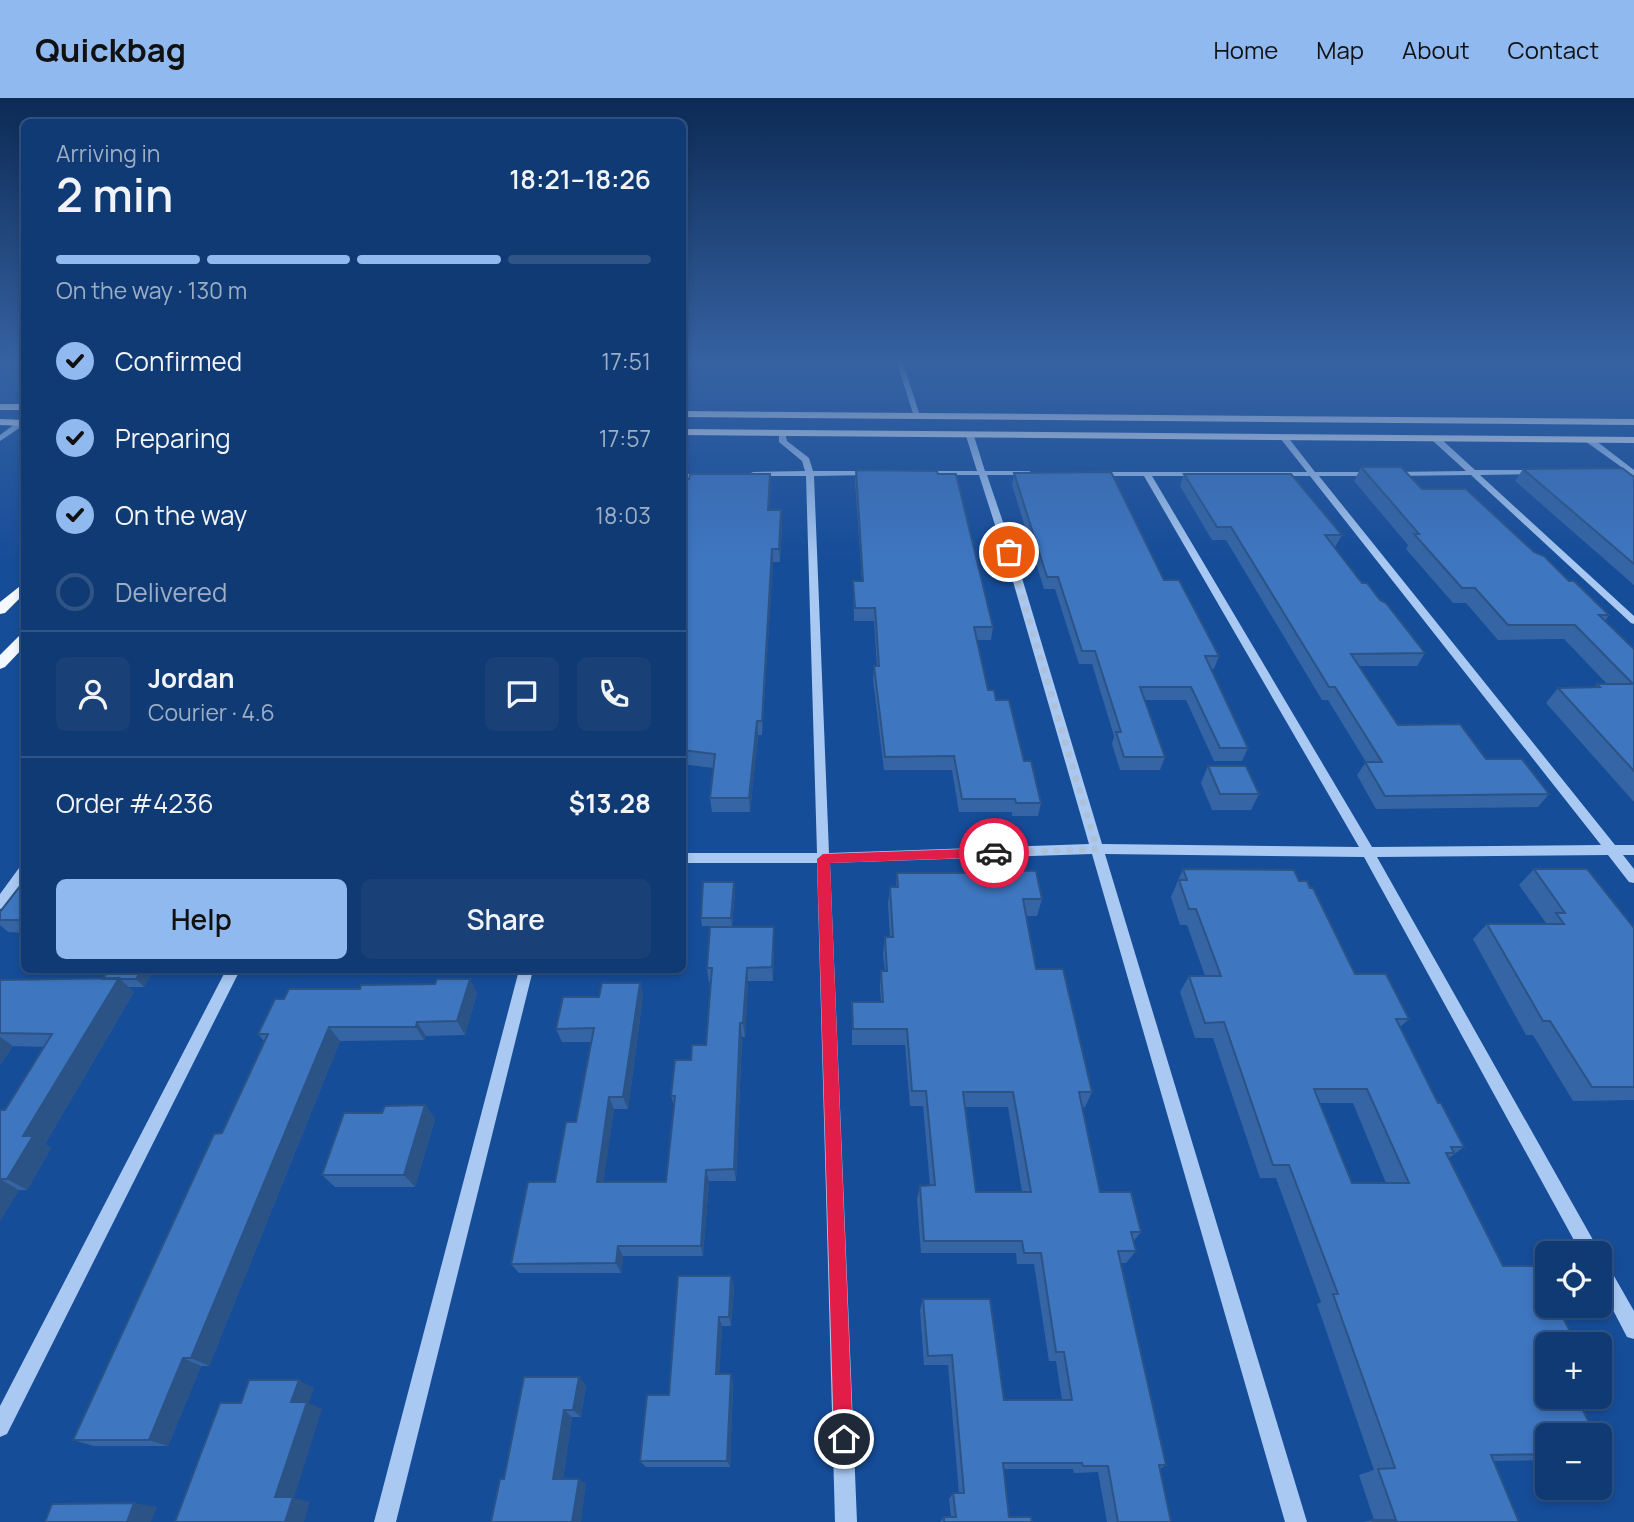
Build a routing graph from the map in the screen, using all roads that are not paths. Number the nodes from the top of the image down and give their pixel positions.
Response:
1 (686, 432) edge
2 (782, 434) junction
3 (970, 436) junction
4 (1284, 438) junction
5 (1436, 439) junction
6 (1588, 439) junction
7 (1634, 440) edge
8 (1617, 471) edge
9 (1552, 472) edge
10 (810, 473) junction
11 (876, 473) edge
12 (916, 473) edge
13 (983, 473) junction
14 (1473, 473) junction
15 (1632, 473) edge
16 (1038, 474) edge
17 (1093, 474) edge
18 (1147, 474) junction
19 (1313, 474) junction
20 (721, 475) edge
21 (746, 475) edge
22 (686, 476) edge
23 (21, 590) edge
24 (0, 610) edge
25 (1634, 621) edge
26 (21, 642) edge
27 (0, 664) edge
28 (1097, 849) junction
29 (1611, 850) junction
30 (1634, 850) edge
31 (1368, 852) junction
32 (686, 858) edge
33 (823, 859) junction
34 (21, 876) edge
35 (1634, 878) edge
36 (0, 904) edge
37 (231, 973) edge
38 (525, 973) edge
39 (1584, 1241) edge
40 (1612, 1290) edge
41 (1634, 1330) edge
42 (0, 1427) edge
43 (384, 1522) edge
44 (846, 1522) edge
45 (1296, 1522) edge

1 - 2 main road
2 - 3 main road
2 - 10 street
3 - 4 main road
3 - 13 street
4 - 5 main road
4 - 19 street
5 - 6 main road
5 - 14 street
6 - 7 main road
6 - 15 street
8 - 15 street
9 - 14 street
10 - 11 street
10 - 21 street
10 - 33 street
12 - 13 street
13 - 16 street
13 - 28 street
14 - 19 street
14 - 25 street
17 - 18 street
18 - 19 street
18 - 31 street
19 - 29 street
20 - 22 street
23 - 24 main road
26 - 27 main road
28 - 31 street
28 - 33 street
28 - 45 street
29 - 30 street
29 - 31 street
29 - 35 street
31 - 39 street
32 - 33 street
33 - 44 street
34 - 36 street
37 - 42 street
38 - 43 street
40 - 41 street

